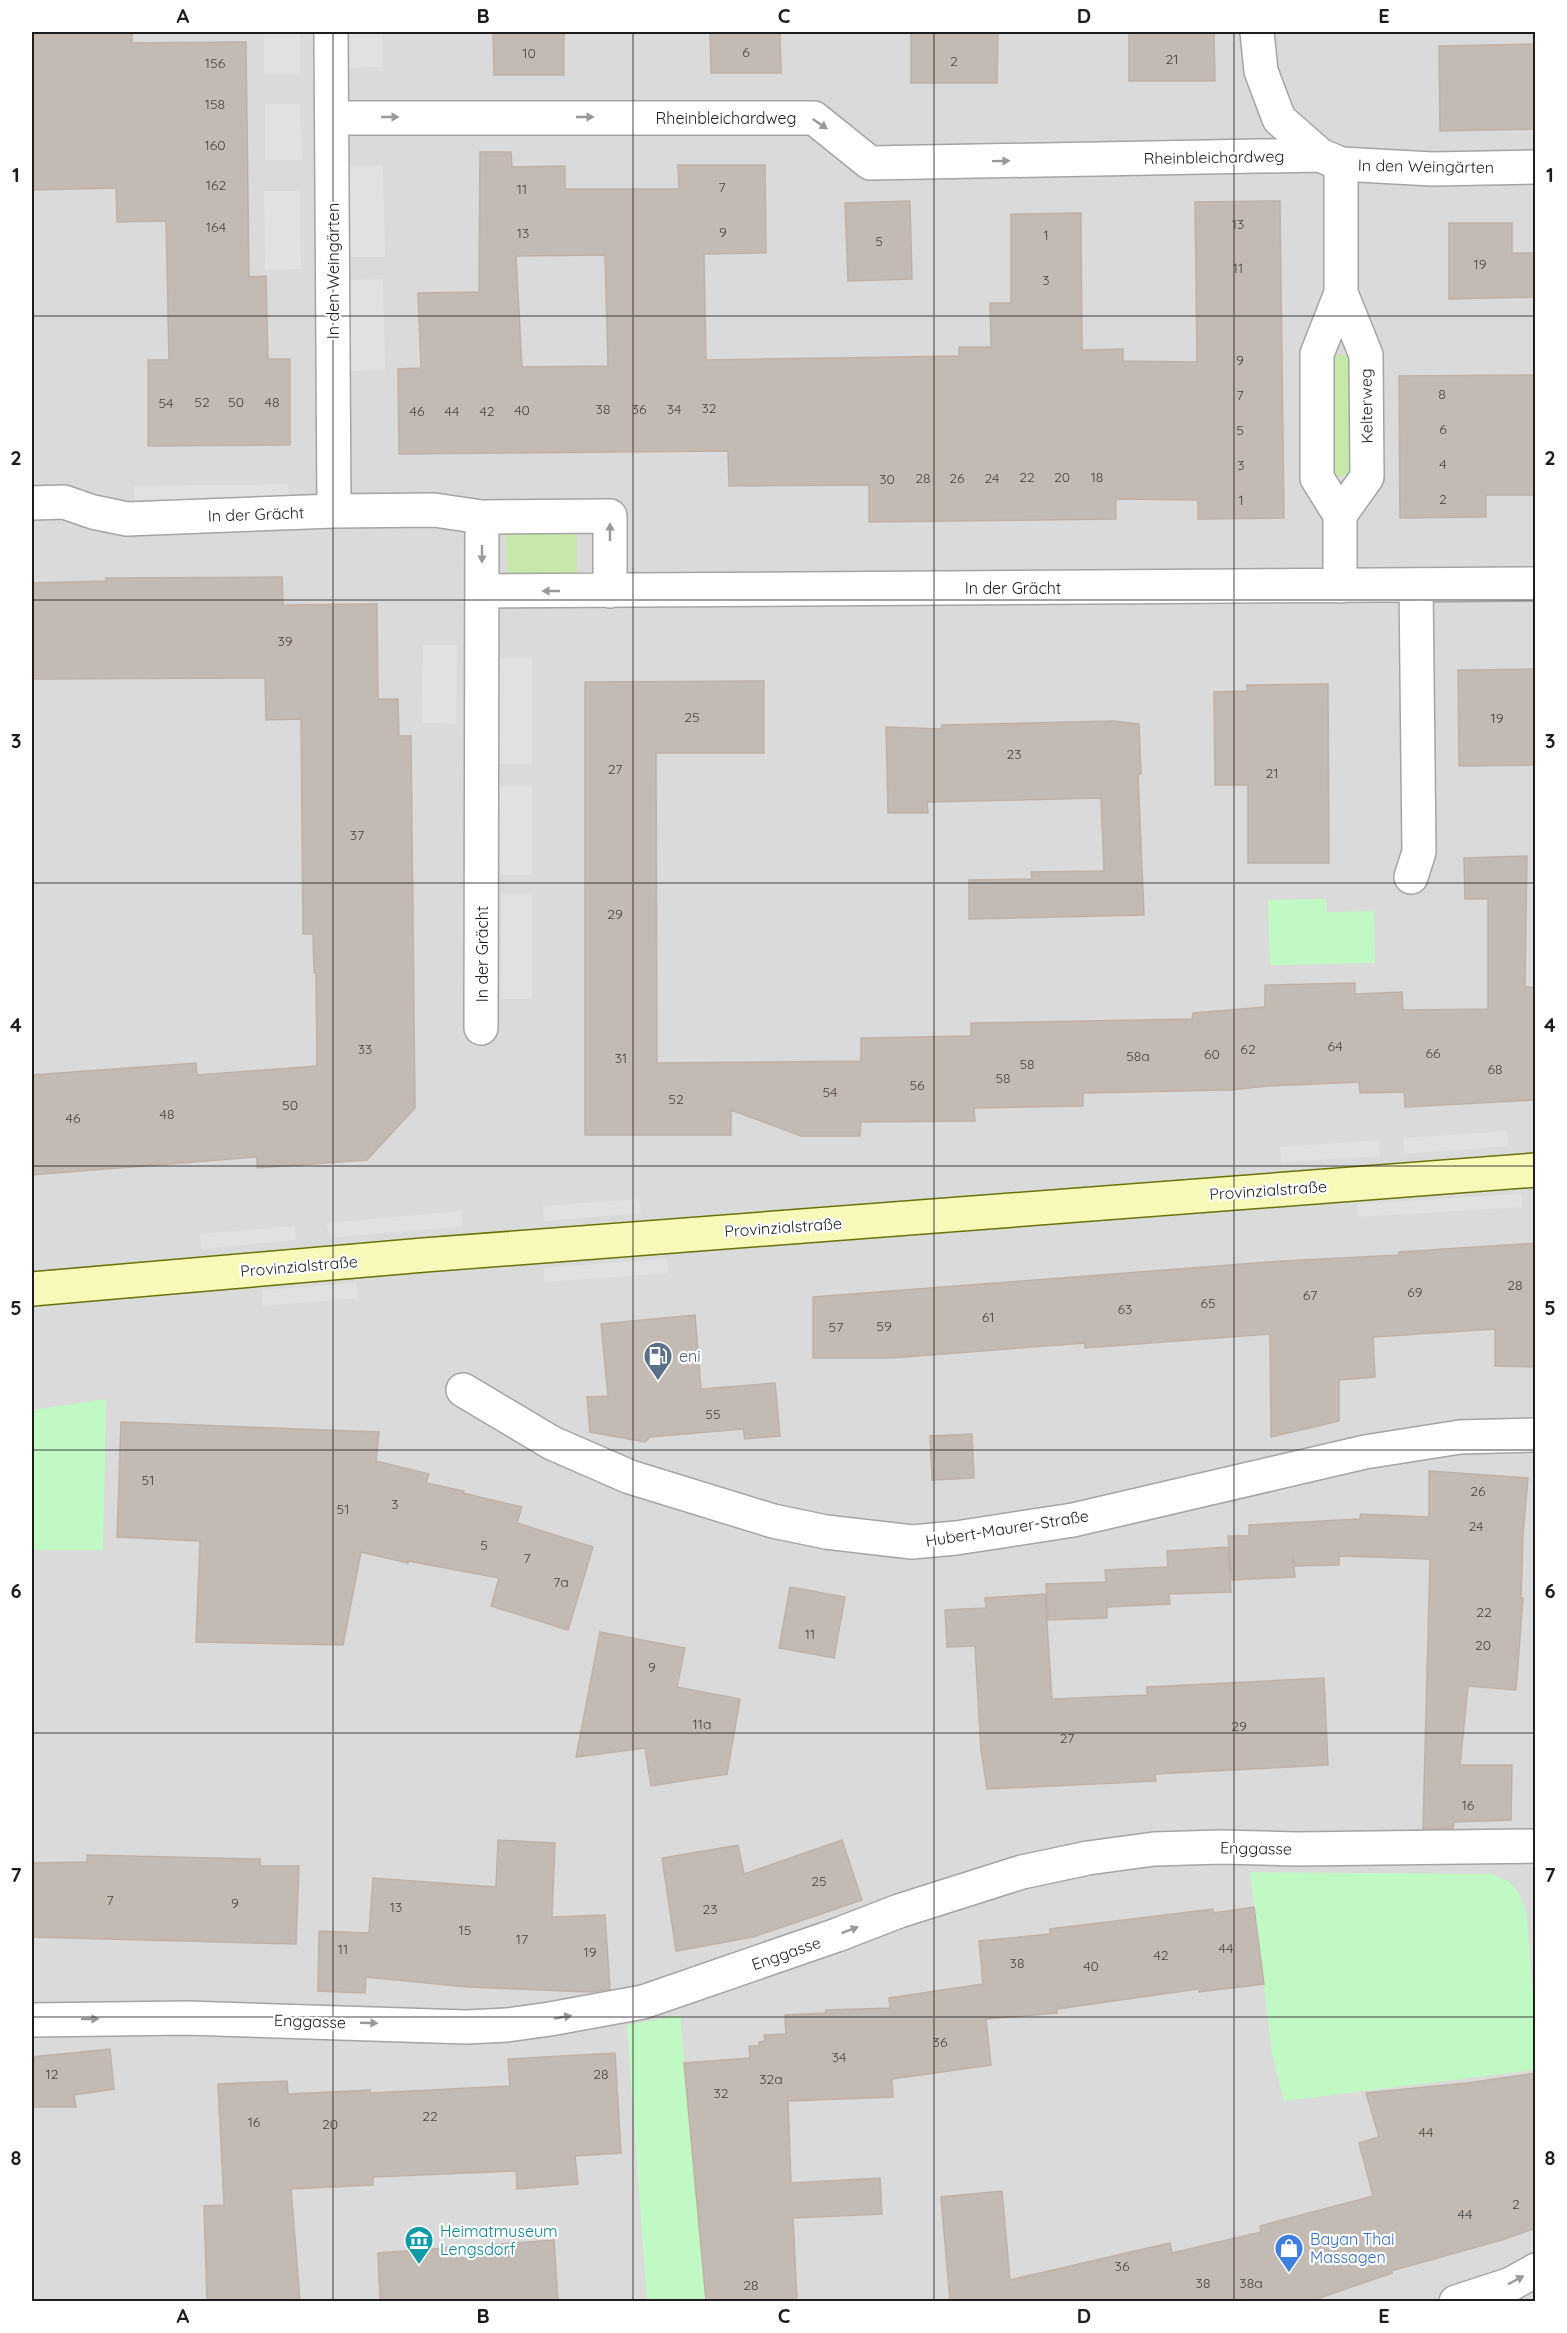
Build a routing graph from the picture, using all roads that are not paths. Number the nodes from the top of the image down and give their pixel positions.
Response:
1 (331, 32) edge
2 (1257, 32) edge
3 (332, 118) junction
4 (1331, 159) junction
5 (1536, 167) edge
6 (1341, 293) junction
7 (32, 503) edge
8 (334, 511) junction
9 (1340, 514) junction
10 (482, 517) junction
11 (1536, 584) edge
12 (1416, 585) junction
13 (1340, 586) junction
14 (483, 591) junction
15 (610, 591) junction
16 (1411, 877) dead end
17 (482, 1029) dead end
18 (1536, 1170) edge
19 (32, 1289) edge
20 (464, 1390) dead end
21 (1536, 1435) edge
22 (1536, 1846) edge
23 (32, 2020) edge
24 (1536, 2270) edge
25 (1456, 2301) edge

1 - 3 street, In den Weingärten
2 - 4 street
3 -> 4 street, Rheinbleichardweg
3 - 8 street, In den Weingärten
4 - 5 street, In den Weingärten
4 - 6 street, Kelterweg
6 - 9 street, Kelterweg
6 - 9 street, Kelterweg
7 - 8 street, In der Grächt
8 - 10 street, In der Grächt
9 - 13 street
10 -> 14 street, In der Grächt
15 -> 10 street, In der Grächt
11 - 12 street, In der Grächt
12 - 13 street, In der Grächt
12 - 16 street
13 - 15 street, In der Grächt
15 -> 14 street, In der Grächt
14 - 17 street, In der Grächt
18 - 19 main road, Provinzialstraße
20 - 21 street, Hubert-Maurer-Straße
23 -> 22 street, Enggasse
25 -> 24 street

